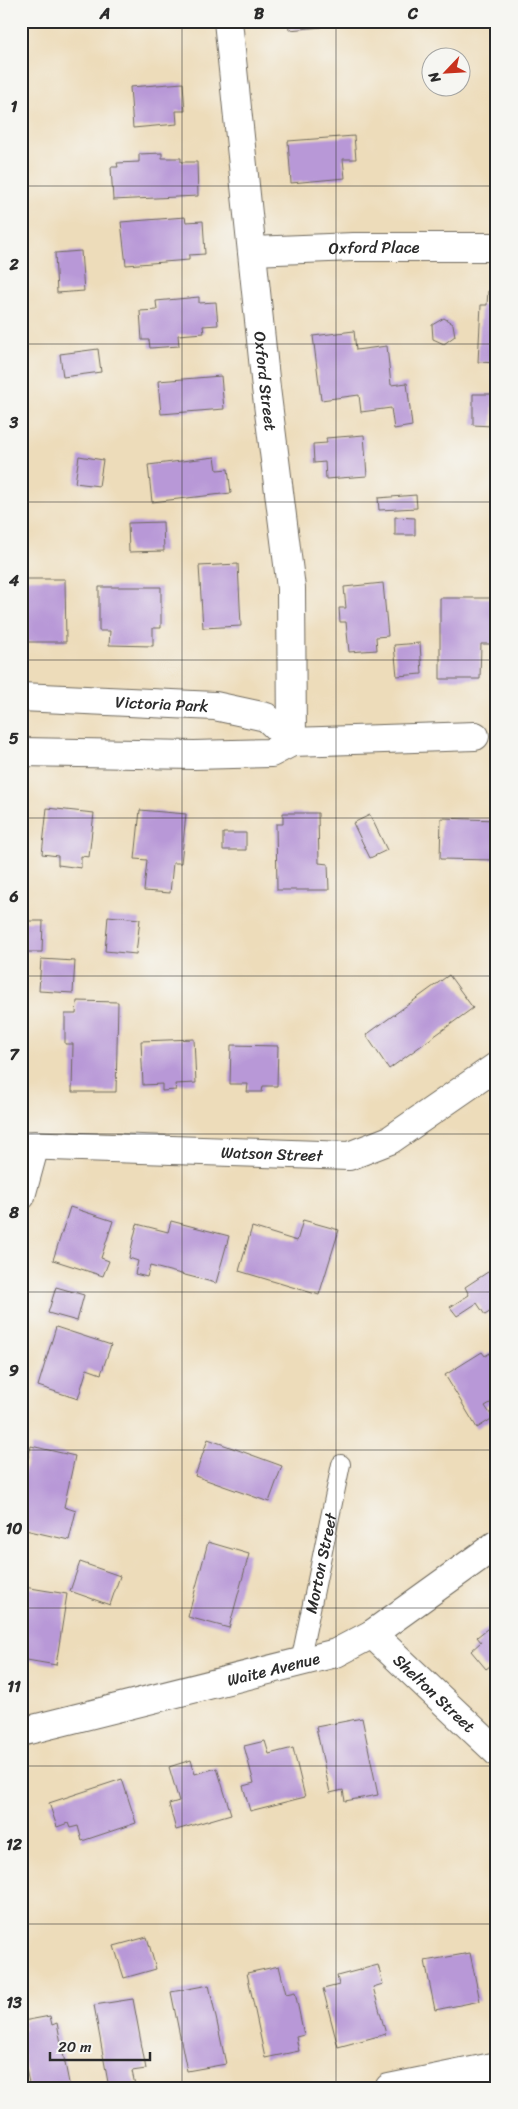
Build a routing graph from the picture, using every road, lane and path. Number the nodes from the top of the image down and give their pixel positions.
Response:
1 (228, 21) edge
2 (497, 248) edge
3 (252, 251) junction
4 (21, 697) edge
5 (475, 736) dead end
6 (292, 742) junction
7 (21, 752) edge
8 (497, 1066) edge
9 (28, 1145) edge
10 (21, 1196) edge
11 (341, 1464) dead end
12 (497, 1544) edge
13 (372, 1634) junction
14 (300, 1662) junction
15 (21, 1732) edge
16 (497, 1752) edge
17 (497, 2066) edge
18 (389, 2088) edge

1 - 3 street, Oxford Street
2 - 3 street, Oxford Place
3 - 6 street, Oxford Street
4 - 6 street, Victoria Park
5 - 6 street
6 - 7 street
8 - 9 street, Watson Street
9 - 10 street
11 - 14 lane, Morton Street
12 - 13 street, Waite Avenue
13 - 14 street, Waite Avenue
13 - 16 street, Shelton Street
14 - 15 street, Waite Avenue
17 - 18 street

